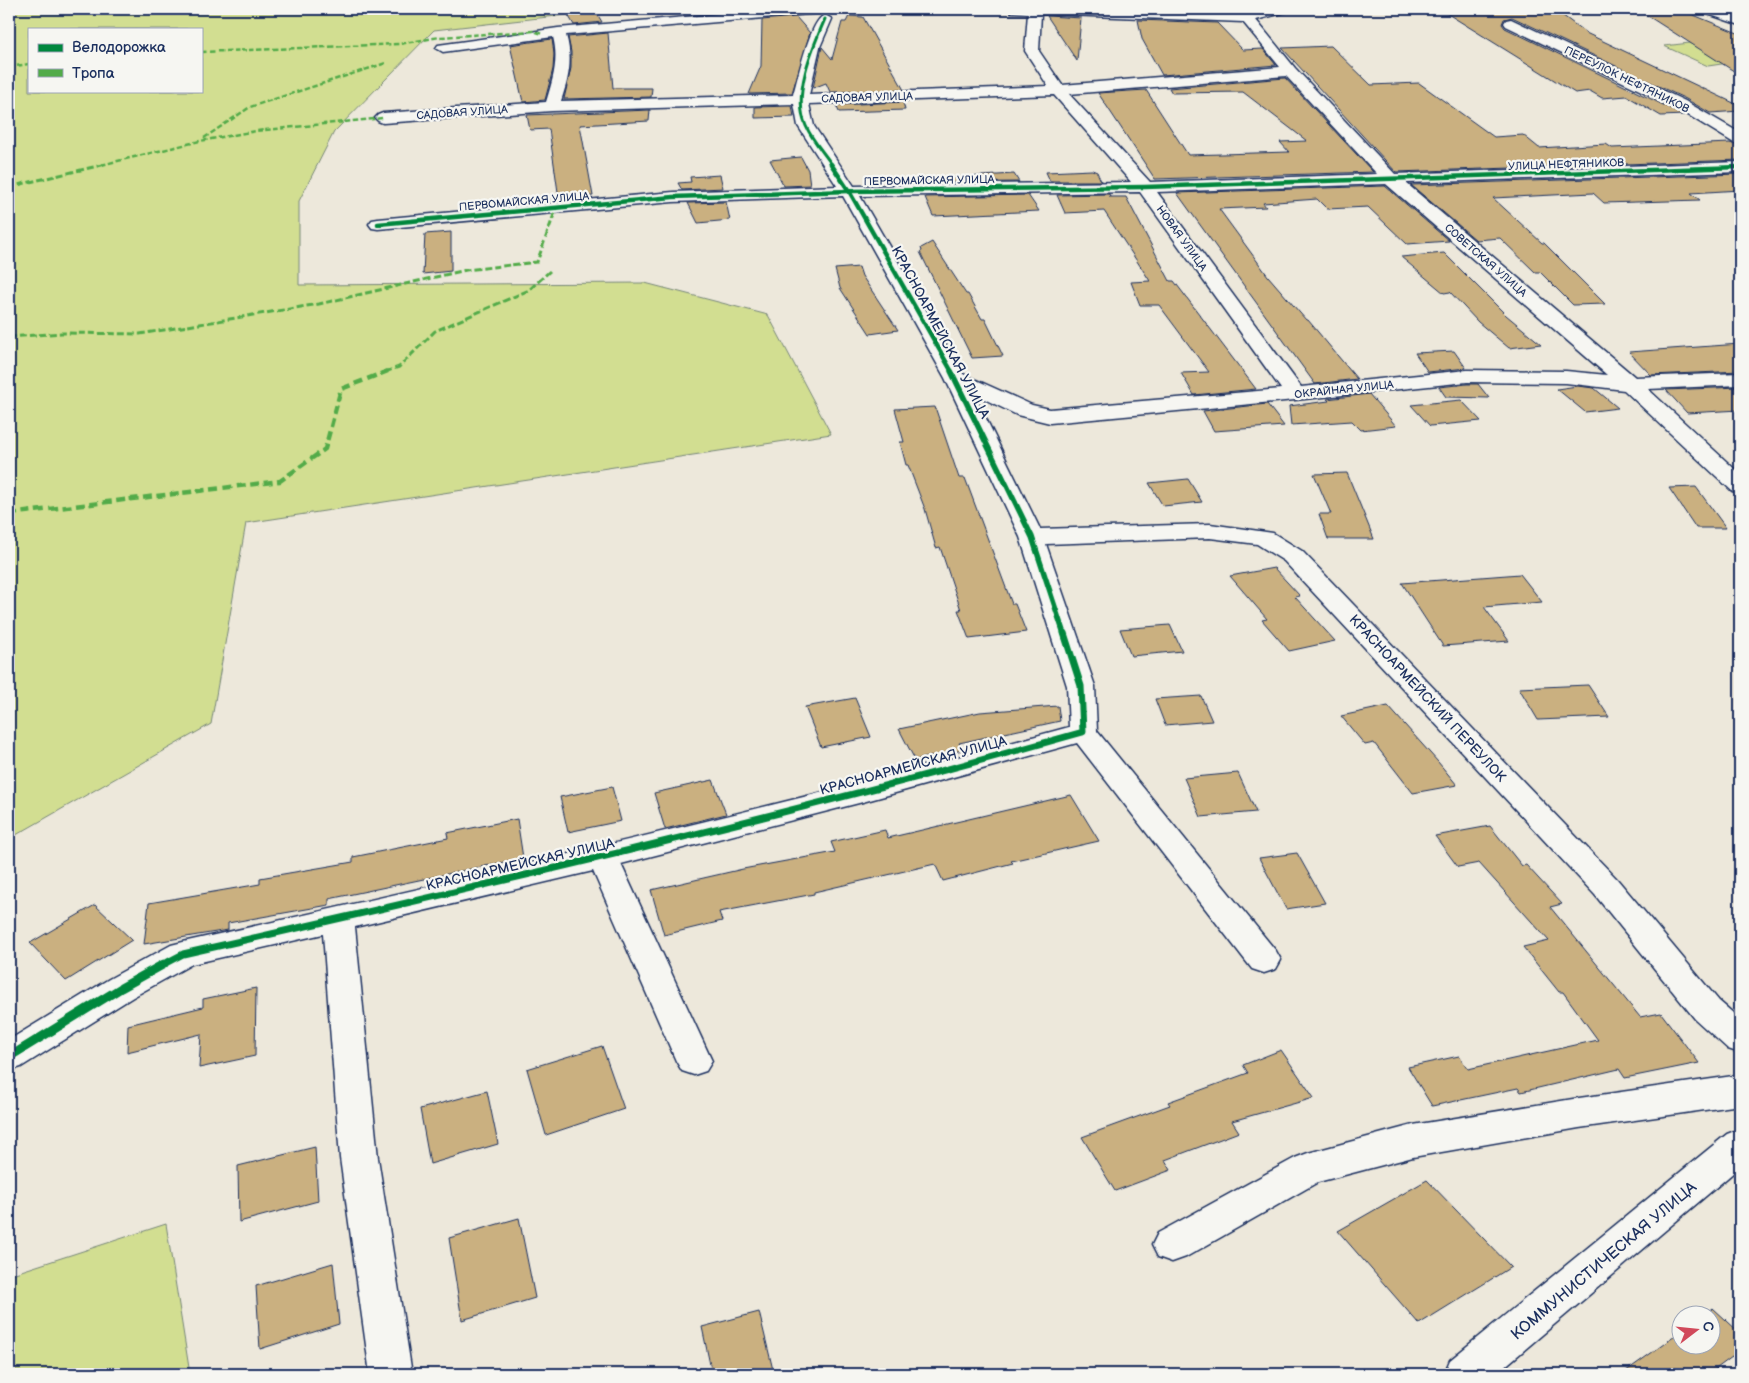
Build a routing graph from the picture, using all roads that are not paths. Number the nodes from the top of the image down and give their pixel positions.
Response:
1 (1016, 9) edge
2 (1035, 9) edge
3 (1281, 9) edge
4 (1707, 9) edge
5 (823, 14) edge
6 (1247, 18) junction
7 (1740, 21) edge
8 (1510, 23) dead end
9 (558, 32) junction
10 (443, 48) dead end
11 (1290, 71) junction
12 (1058, 90) junction
13 (800, 99) junction
14 (552, 106) junction
15 (383, 118) dead end
16 (1740, 140) edge
17 (1740, 167) edge
18 (1392, 180) junction
19 (1145, 187) junction
20 (849, 191) junction
21 (378, 224) dead end
22 (955, 378) junction
23 (1740, 379) edge
24 (1630, 384) junction
25 (1294, 394) junction
26 (1740, 486) edge
27 (1032, 537) junction
28 (1083, 732) junction
29 (602, 858) junction
30 (338, 919) junction
31 (1264, 960) dead end
32 (1740, 1039) edge
33 (9, 1058) edge
34 (694, 1061) dead end
35 (1740, 1090) edge
36 (1740, 1145) edge
37 (1172, 1245) dead end
38 (391, 1374) edge
39 (1465, 1374) edge

1 - 2 street
2 - 6 street
2 - 12 street, НОВАЯ УЛИЦА
3 - 6 street
4 - 7 street
5 - 9 street
5 - 13 street, КРАСНОАРМЕЙСКАЯ УЛИЦА
6 - 11 street, СОВЕТСКАЯ УЛИЦА
8 - 16 street, ПЕРЕУЛОК НЕФТЯНИКОВ
9 - 10 street
9 - 14 street
11 - 12 street, САДОВАЯ УЛИЦА
11 - 18 street, СОВЕТСКАЯ УЛИЦА
12 - 13 street, САДОВАЯ УЛИЦА
12 - 19 street, НОВАЯ УЛИЦА
13 - 14 street, САДОВАЯ УЛИЦА
13 - 20 street, КРАСНОАРМЕЙСКАЯ УЛИЦА
14 - 15 street, САДОВАЯ УЛИЦА
17 - 18 street, УЛИЦА НЕФТЯНИКОВ
18 - 19 street, ПЕРВОМАЙСКАЯ УЛИЦА
18 - 24 street, СОВЕТСКАЯ УЛИЦА
19 - 20 street, ПЕРВОМАЙСКАЯ УЛИЦА
19 - 25 street, НОВАЯ УЛИЦА
20 - 21 street, ПЕРВОМАЙСКАЯ УЛИЦА
20 - 22 street, КРАСНОАРМЕЙСКАЯ УЛИЦА
22 - 25 street, ОКРАЙНАЯ УЛИЦА
22 - 27 street, КРАСНОАРМЕЙСКАЯ УЛИЦА
23 - 24 street, ОКРАЙНАЯ УЛИЦА
24 - 25 street, ОКРАЙНАЯ УЛИЦА
24 - 26 street, СОВЕТСКАЯ УЛИЦА
27 - 28 street, КРАСНОАРМЕЙСКАЯ УЛИЦА
27 - 32 street, КРАСНОАРМЕЙСКИЙ ПЕРЕУЛОК
28 - 29 street, КРАСНОАРМЕЙСКАЯ УЛИЦА
28 - 31 street
29 - 30 street, КРАСНОАРМЕЙСКАЯ УЛИЦА
29 - 34 street
30 - 33 street, КРАСНОАРМЕЙСКАЯ УЛИЦА
30 - 38 street
35 - 37 street
36 - 39 street, КОММУНИСТИЧЕСКАЯ УЛИЦА

